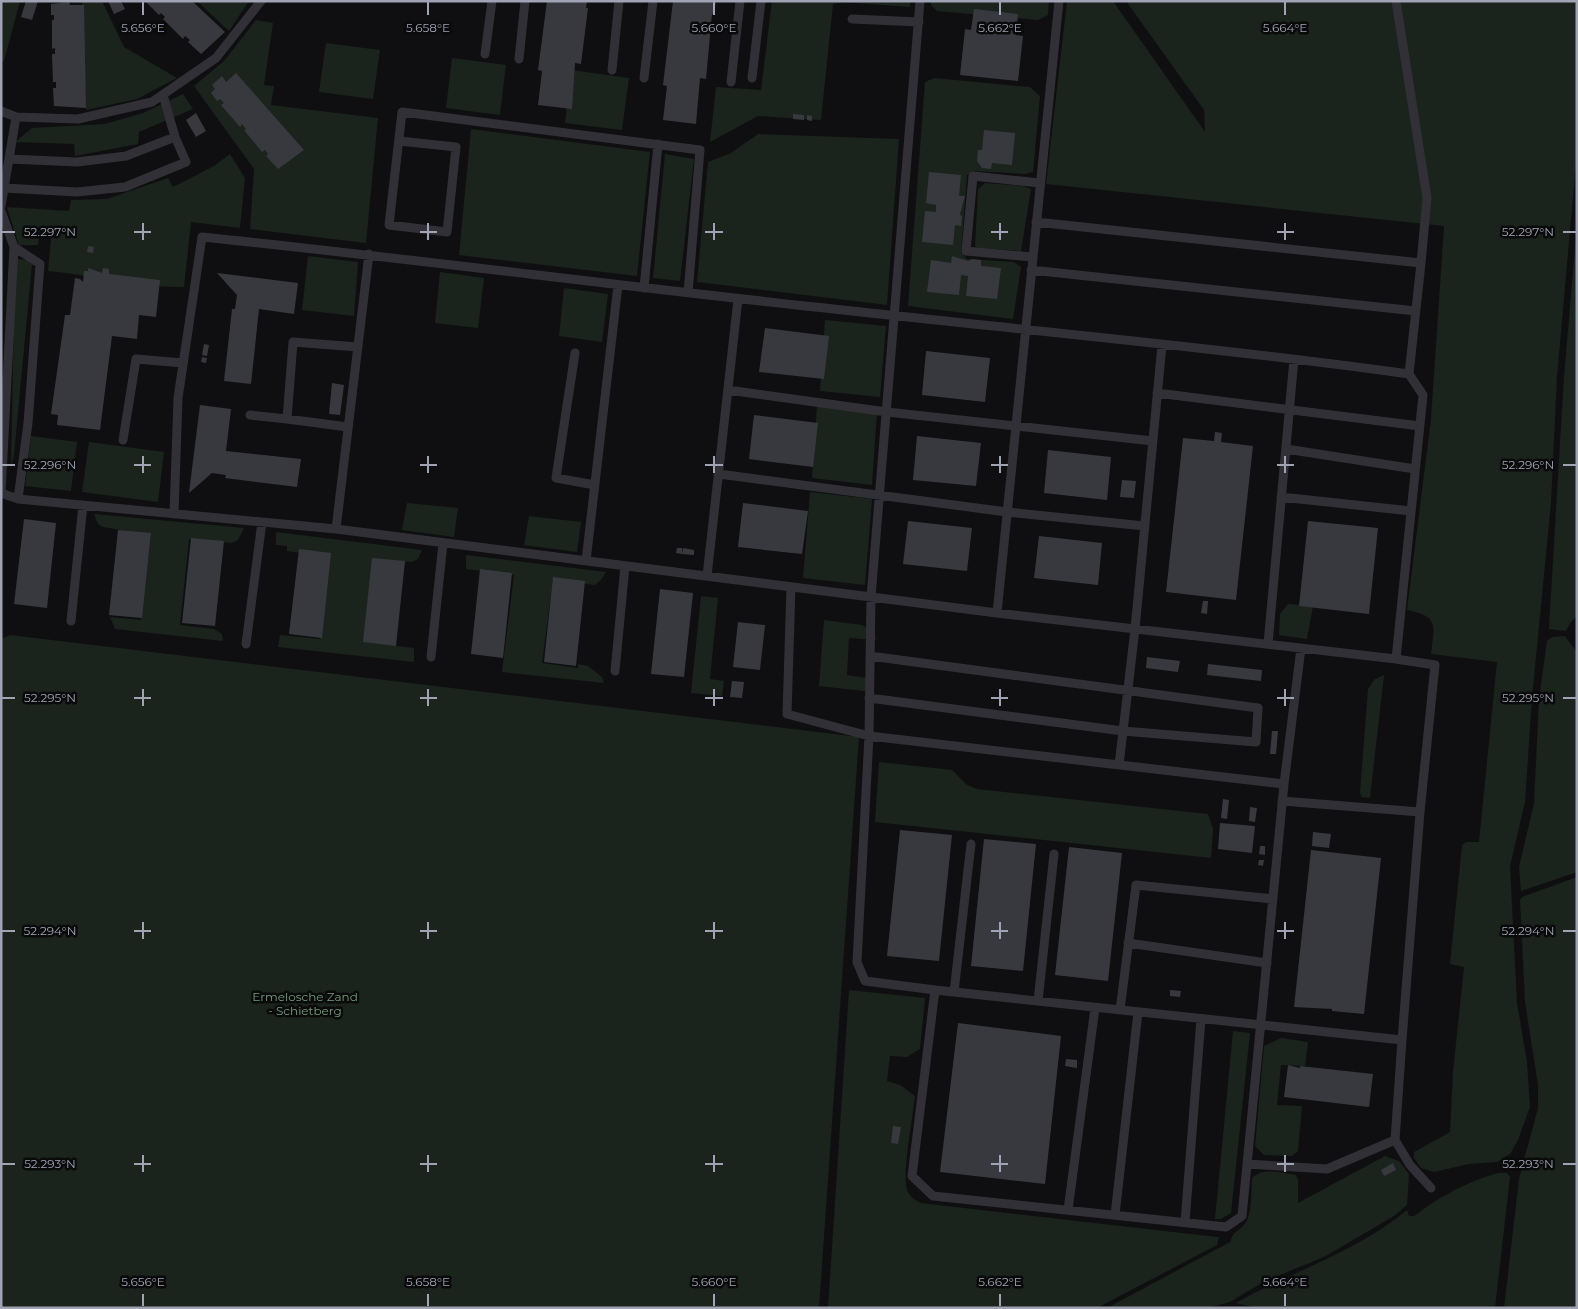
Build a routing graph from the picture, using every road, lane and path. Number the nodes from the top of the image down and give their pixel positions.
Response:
1 (261, 1) edge
2 (492, 1) edge
3 (525, 1) edge
4 (619, 1) edge
5 (653, 1) edge
6 (740, 1) edge
7 (761, 1) edge
8 (920, 1) edge
9 (1059, 1) edge
10 (1396, 1) edge
11 (852, 19) dead end
12 (919, 22) junction
13 (485, 54) dead end
14 (519, 59) dead end
15 (612, 70) dead end
16 (644, 78) dead end
17 (752, 78) dead end
18 (731, 82) dead end
19 (163, 95) junction
20 (1, 111) edge
21 (16, 117) junction
22 (175, 136) junction
23 (399, 141) junction
24 (658, 144) junction
25 (9, 159) junction
26 (1040, 183) junction
27 (4, 188) junction
28 (1, 206) edge
29 (1, 211) edge
30 (1036, 222) junction
31 (14, 247) junction
32 (369, 254) junction
33 (1032, 257) junction
34 (1421, 263) junction
35 (1031, 270) junction
36 (618, 285) junction
37 (644, 288) junction
38 (688, 293) junction
39 (738, 299) junction
40 (6, 308) edge
41 (1416, 311) junction
42 (896, 316) junction
43 (1025, 331) junction
44 (1162, 345) junction
45 (358, 347) junction
46 (5, 350) edge
47 (575, 352) dead end
48 (1294, 359) junction
49 (183, 363) junction
50 (1410, 374) junction
51 (728, 390) junction
52 (1158, 393) junction
53 (4, 395) edge
54 (1290, 409) junction
55 (887, 412) junction
56 (250, 415) dead end
57 (287, 419) junction
58 (1016, 426) junction
59 (1420, 426) junction
60 (348, 427) junction
61 (3, 438) edge
62 (123, 440) dead end
63 (1153, 441) junction
64 (1286, 449) junction
65 (1416, 469) junction
66 (719, 474) junction
67 (595, 485) junction
68 (880, 496) junction
69 (1282, 497) junction
70 (18, 499) junction
71 (83, 505) junction
72 (1411, 511) junction
73 (1007, 512) junction
74 (174, 514) junction
75 (262, 522) junction
76 (1145, 526) junction
77 (336, 529) junction
78 (443, 543) junction
79 (586, 561) junction
80 (625, 566) junction
81 (707, 576) junction
82 (791, 587) junction
83 (871, 597) junction
84 (997, 613) junction
85 (71, 621) dead end
86 (1135, 629) junction
87 (246, 644) dead end
88 (1268, 644) junction
89 (1301, 648) junction
90 (870, 656) junction
91 (431, 657) dead end
92 (1396, 659) junction
93 (615, 671) dead end
94 (1128, 691) junction
95 (870, 698) junction
96 (1123, 731) junction
97 (869, 736) junction
98 (1119, 765) junction
99 (1284, 784) junction
100 (1282, 801) junction
101 (1420, 812) junction
102 (972, 844) dead end
103 (1054, 854) dead end
104 (1273, 899) junction
105 (1128, 943) junction
106 (1267, 963) junction
107 (935, 990) junction
108 (954, 992) junction
109 (1038, 1002) junction
110 (1095, 1008) junction
111 (1120, 1010) junction
112 (1138, 1012) junction
113 (1201, 1019) junction
114 (1261, 1026) junction
115 (1402, 1040) junction
116 (1395, 1140) junction
117 (1247, 1164) junction
118 (1431, 1188) dead end
119 (1068, 1210) junction
120 (1115, 1215) junction
121 (1186, 1222) junction

1 - 19 lane
2 - 13 lane
3 - 14 lane
4 - 15 lane
5 - 16 lane
6 - 18 lane
7 - 17 lane
8 - 12 lane
9 - 26 lane
10 - 34 lane
11 - 12 lane
12 - 42 lane
19 - 21 lane
19 - 22 lane
20 - 21 lane
21 - 25 lane
22 - 25 lane
22 - 27 lane
23 - 23 lane
23 - 24 lane
24 - 37 lane
24 - 38 lane
25 - 27 lane
26 - 30 lane
26 - 33 lane
27 - 28 lane
29 - 31 lane
30 - 33 lane
30 - 34 lane
31 - 40 lane
31 - 70 lane
32 - 36 lane
32 - 45 lane
32 - 49 lane
33 - 35 lane
34 - 41 lane
35 - 41 lane
35 - 43 lane
36 - 37 lane
36 - 67 lane
37 - 38 lane
38 - 39 lane
39 - 42 lane
39 - 51 lane
40 - 46 lane
41 - 50 lane
42 - 43 lane
42 - 55 lane
43 - 44 lane
43 - 58 lane
44 - 48 lane
44 - 52 lane
45 - 57 lane
45 - 60 lane
46 - 53 lane
47 - 67 lane
48 - 50 lane
48 - 54 lane
49 - 62 lane
49 - 74 lane
50 - 59 lane
51 - 55 lane
51 - 66 lane
52 - 54 lane
52 - 63 lane
53 - 61 lane
54 - 59 lane
54 - 64 lane
55 - 58 lane
55 - 68 lane
56 - 57 lane
57 - 60 lane
58 - 63 lane
58 - 73 lane
59 - 65 lane
60 - 77 lane
61 - 70 lane
63 - 76 lane
64 - 65 lane
64 - 69 lane
65 - 72 lane
66 - 68 lane
66 - 81 lane
67 - 79 lane
68 - 73 lane
68 - 83 lane
69 - 72 lane
69 - 88 lane
70 - 71 lane
71 - 74 lane
71 - 85 lane
72 - 92 lane
73 - 76 lane
73 - 84 lane
74 - 75 lane
75 - 77 lane
75 - 87 lane
76 - 86 lane
77 - 78 lane
78 - 79 lane
78 - 91 lane
79 - 80 lane
80 - 81 lane
80 - 93 lane
81 - 82 lane
82 - 83 lane
82 - 97 lane
83 - 84 lane
83 - 90 lane
84 - 86 lane
86 - 88 lane
86 - 94 lane
88 - 89 lane
89 - 92 lane
89 - 99 lane
90 - 94 lane
90 - 95 lane
92 - 101 lane
94 - 96 lane
94 - 96 lane
95 - 96 lane
95 - 97 lane
96 - 98 lane
97 - 98 lane
97 - 107 lane
98 - 99 lane
99 - 100 lane
100 - 101 lane
100 - 104 lane
101 - 115 lane
102 - 108 lane
103 - 109 lane
104 - 105 lane
104 - 106 lane
105 - 106 lane
105 - 111 lane
106 - 114 lane
107 - 108 lane
107 - 119 lane
108 - 109 lane
109 - 110 lane
110 - 111 lane
110 - 119 lane
111 - 112 lane
112 - 113 lane
112 - 120 lane
113 - 114 lane
113 - 121 lane
114 - 115 lane
114 - 117 lane
115 - 116 lane
116 - 117 lane
116 - 118 lane
117 - 121 lane
119 - 120 lane
120 - 121 lane

